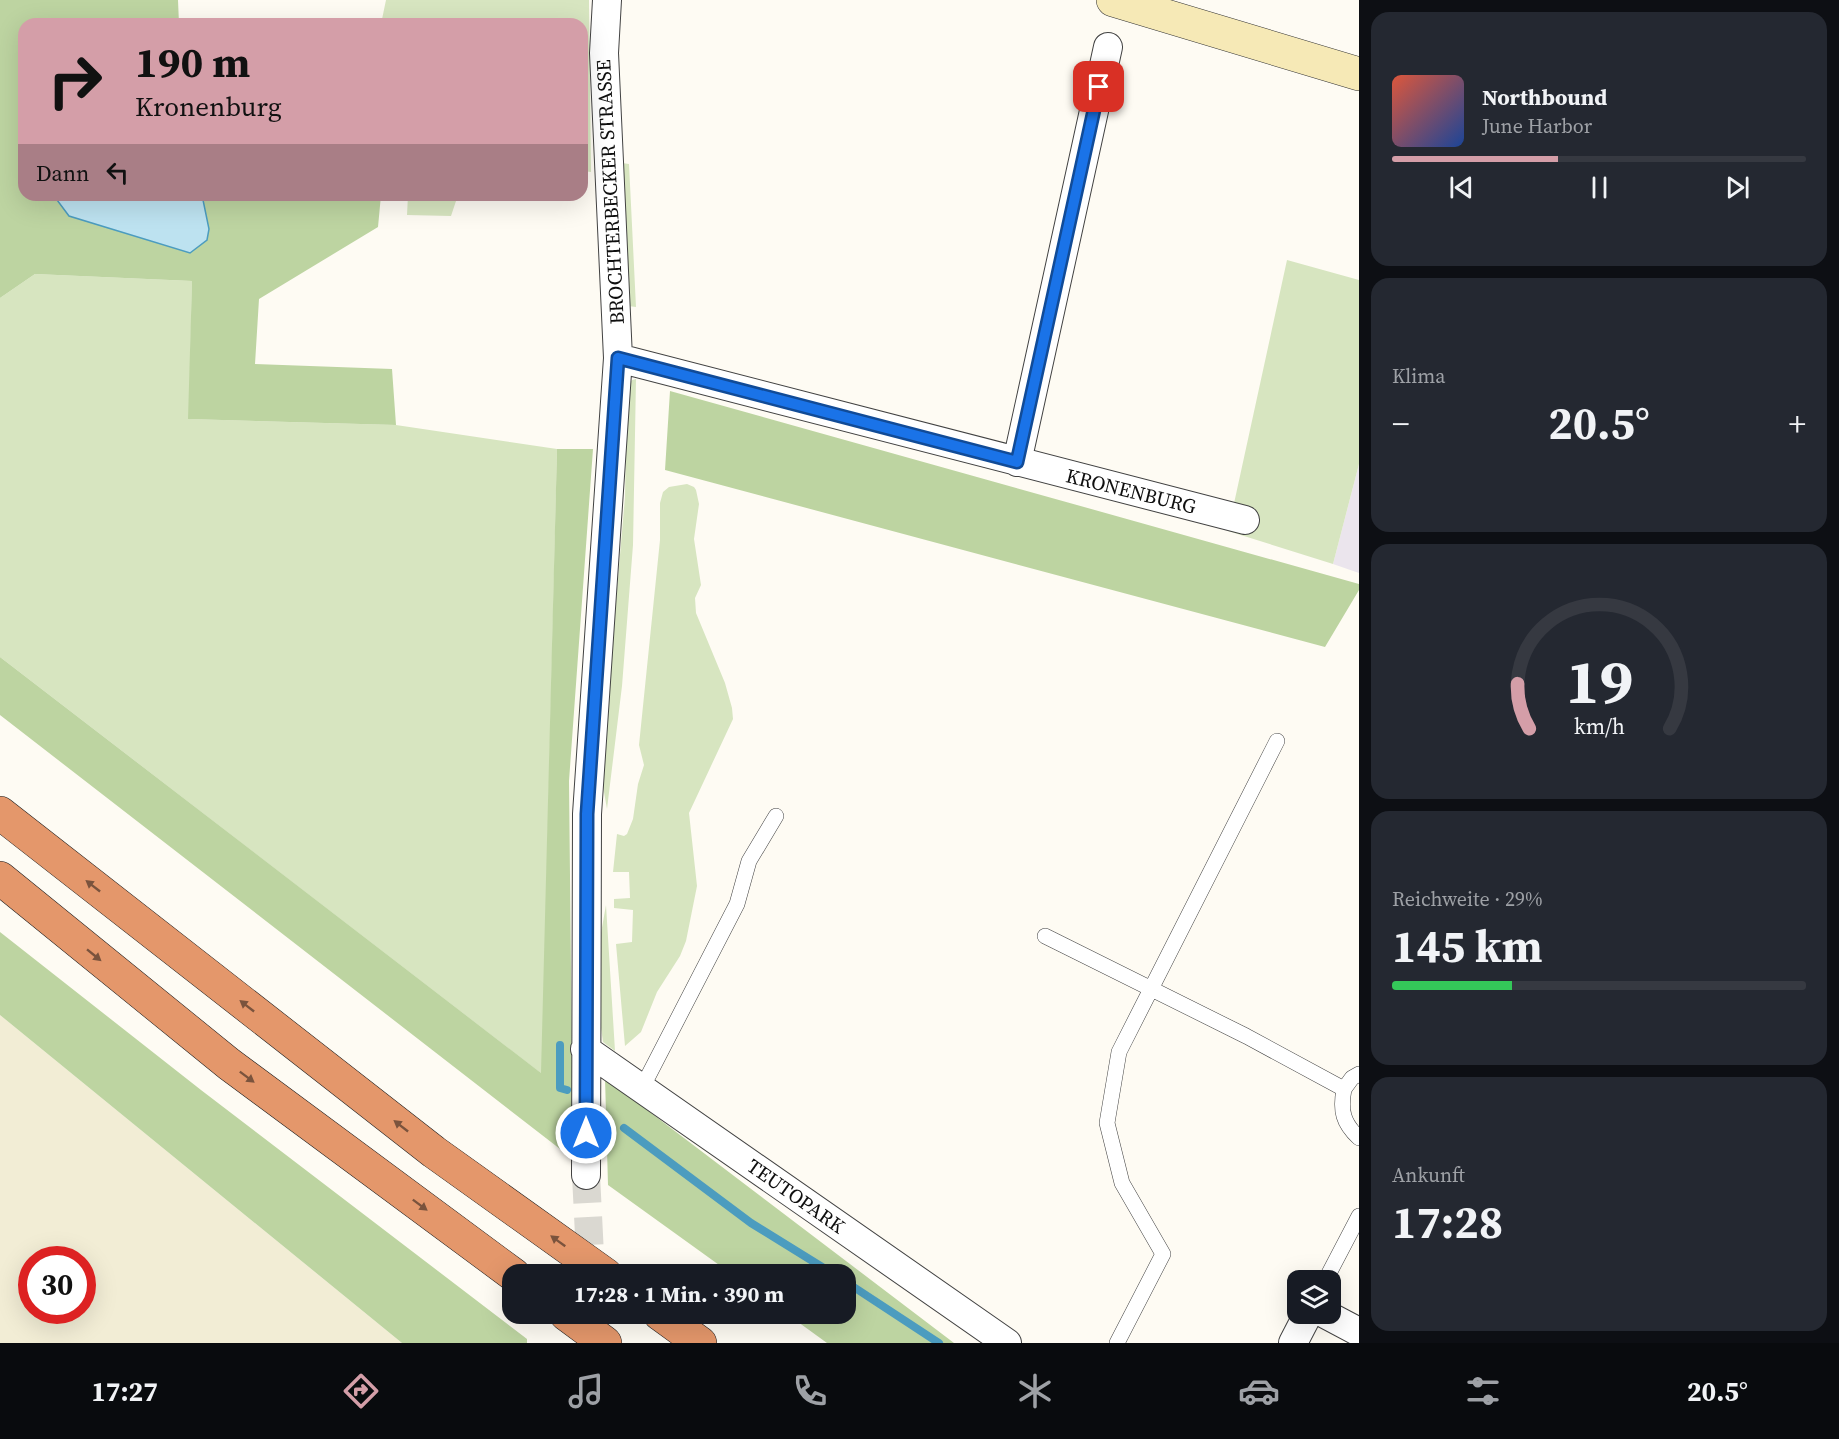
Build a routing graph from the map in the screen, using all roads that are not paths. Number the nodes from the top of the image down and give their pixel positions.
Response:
1 (607, 0) edge
2 (1113, 0) edge
3 (1108, 47) dead end
4 (1359, 74) edge
5 (618, 358) junction
6 (1017, 462) junction
7 (1245, 520) dead end
8 (1277, 741) dead end
9 (0, 813) edge
10 (776, 816) dead end
11 (0, 879) edge
12 (1045, 936) dead end
13 (1151, 989) junction
14 (585, 1048) junction
15 (1359, 1074) edge
16 (642, 1088) junction
17 (1344, 1089) junction
18 (1359, 1138) edge
19 (586, 1175) tunnel mouth
20 (1359, 1216) edge
21 (591, 1264) edge
22 (502, 1266) edge
23 (1331, 1270) edge
24 (1341, 1322) edge
25 (579, 1324) edge
26 (674, 1324) edge
27 (1304, 1324) edge
28 (1359, 1332) edge
29 (1296, 1342) edge
30 (605, 1343) edge
31 (700, 1343) edge
32 (1007, 1343) edge
33 (1117, 1343) edge

1 - 5 street, BROCHTERBECKER STRASSE
2 - 4 main road
3 - 6 street
5 - 6 street, KRONENBURG
5 - 14 street, BROCHTERBECKER STRASSE
6 - 7 street, KRONENBURG
8 - 13 lane
21 -> 9 highway
10 - 16 lane
11 -> 22 highway
12 - 13 lane
13 - 17 lane
13 - 33 lane
14 - 16 street, TEUTOPARK
14 - 19 street, BROCHTERBECKER STRASSE
15 - 17 lane
16 - 32 street, TEUTOPARK
17 - 18 lane
20 - 23 lane
24 - 28 street
25 - 30 highway
26 - 31 highway
27 - 29 street

